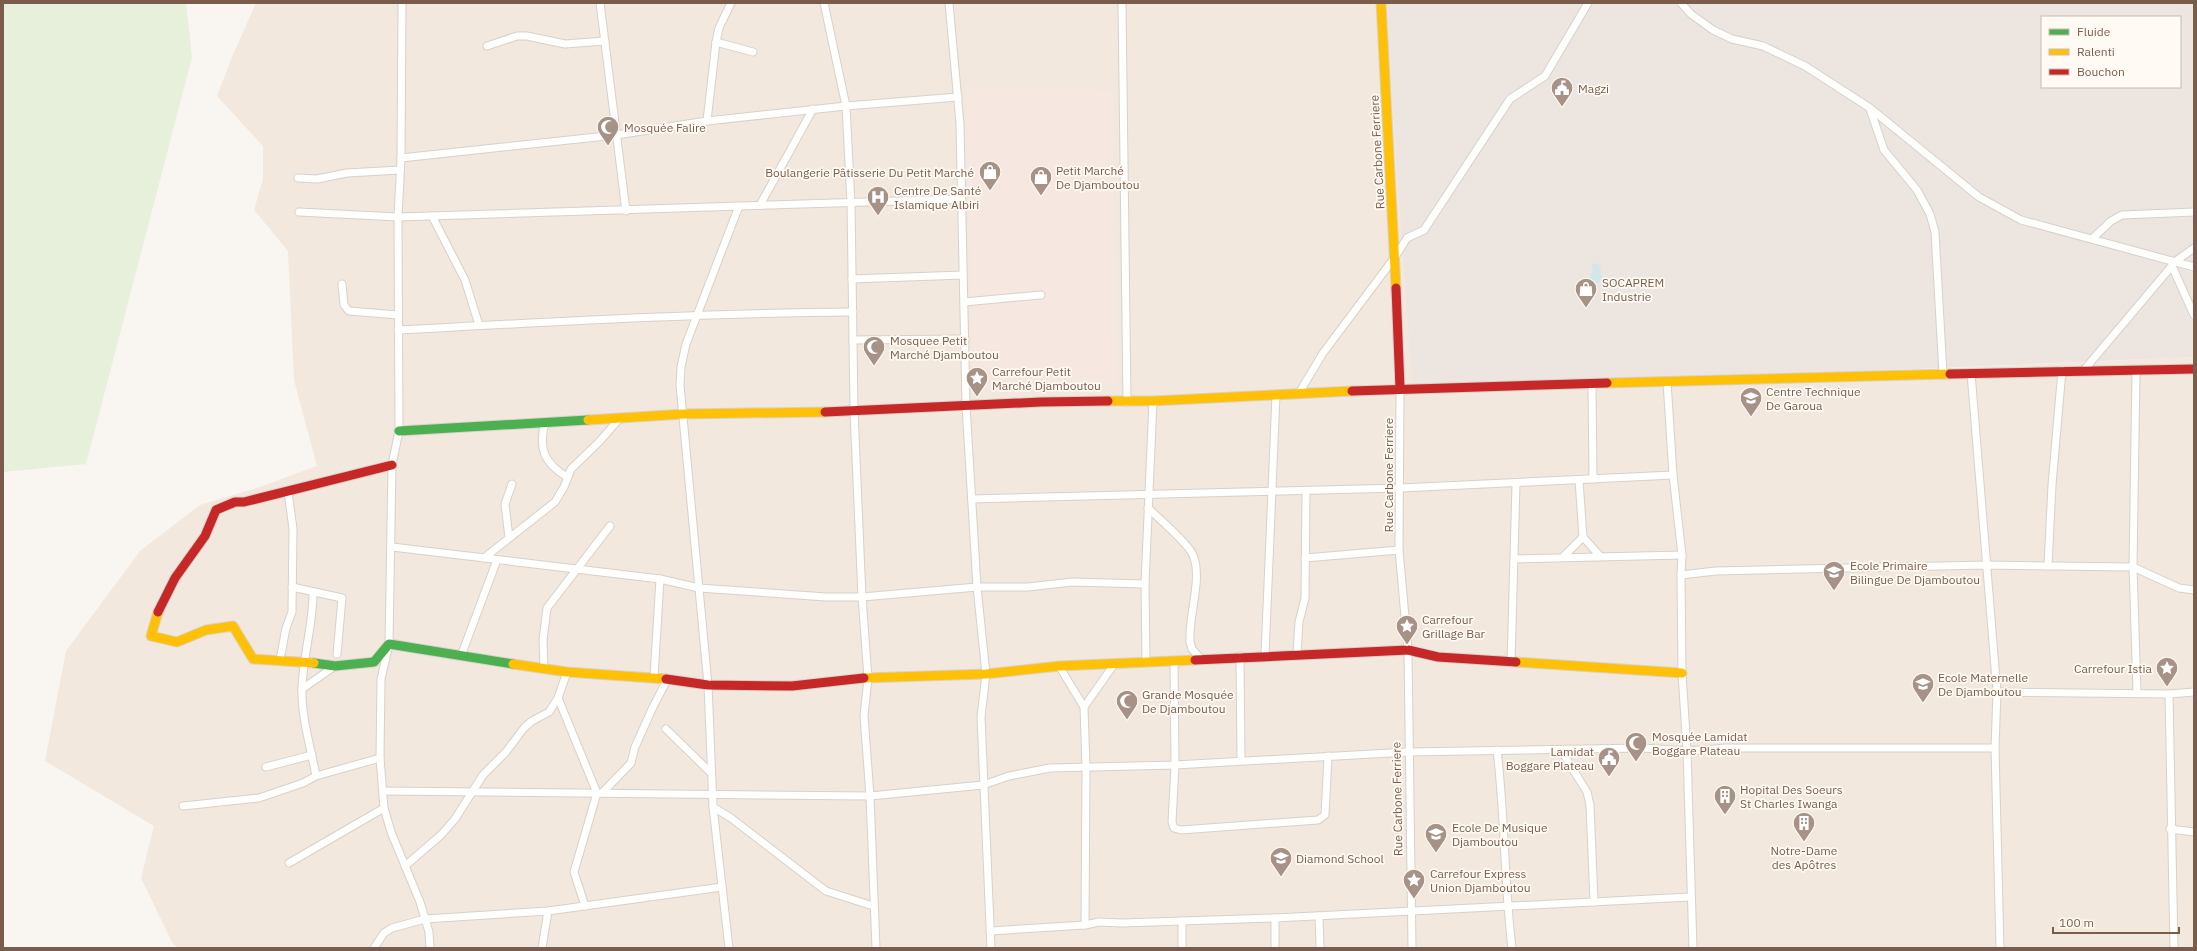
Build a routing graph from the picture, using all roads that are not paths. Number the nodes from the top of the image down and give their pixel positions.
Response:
1 (402, 3) edge
2 (600, 3) edge
3 (731, 3) edge
4 (824, 3) edge
5 (949, 3) edge
6 (1122, 3) edge
7 (1381, 3) edge
8 (1588, 3) edge
9 (1681, 3) edge
10 (605, 41) junction
11 (716, 42) junction
12 (487, 46) dead end
13 (753, 52) dead end
14 (958, 97) junction
15 (846, 106) junction
16 (1870, 108) junction
17 (813, 109) junction
18 (707, 121) junction
19 (616, 135) junction
20 (401, 158) junction
21 (400, 170) junction
22 (298, 178) dead end
23 (961, 199) junction
24 (851, 202) junction
25 (760, 205) junction
26 (739, 206) junction
27 (626, 211) junction
28 (299, 212) dead end
29 (2194, 212) edge
30 (432, 216) junction
31 (398, 217) junction
32 (2093, 238) junction
33 (2194, 248) edge
34 (1395, 257) junction
35 (2174, 263) junction
36 (2194, 267) edge
37 (963, 276) junction
38 (852, 279) junction
39 (342, 284) dead end
40 (1040, 295) dead end
41 (964, 302) junction
42 (853, 312) junction
43 (398, 314) junction
44 (2194, 315) edge
45 (696, 316) junction
46 (479, 325) junction
47 (398, 330) junction
48 (965, 339) junction
49 (853, 340) junction
50 (2194, 369) edge
51 (2062, 370) junction
52 (2084, 370) junction
53 (2136, 371) junction
54 (1971, 373) junction
55 (1943, 374) junction
56 (1667, 382) junction
57 (1592, 383) junction
58 (1400, 388) junction
59 (1299, 393) junction
60 (1276, 395) junction
61 (1153, 401) junction
62 (1127, 402) junction
63 (966, 406) junction
64 (854, 411) junction
65 (684, 414) junction
66 (620, 418) junction
67 (545, 422) junction
68 (399, 431) junction
69 (392, 465) junction
70 (1673, 474) junction
71 (567, 477) junction
72 (1593, 479) junction
73 (1579, 480) junction
74 (512, 484) dead end
75 (1516, 484) junction
76 (1401, 488) junction
77 (288, 491) junction
78 (1271, 492) junction
79 (1306, 492) junction
80 (1148, 495) junction
81 (972, 500) junction
82 (1148, 508) junction
83 (610, 526) dead end
84 (1583, 537) junction
85 (509, 538) junction
86 (392, 547) junction
87 (1399, 550) junction
88 (1682, 555) junction
89 (1564, 556) junction
90 (1600, 556) junction
91 (484, 558) junction
92 (1306, 558) junction
93 (1514, 559) junction
94 (497, 560) junction
95 (1986, 565) junction
96 (2048, 566) junction
97 (2134, 567) junction
98 (578, 569) junction
99 (1681, 575) junction
100 (660, 579) junction
101 (1145, 584) junction
102 (292, 587) junction
103 (977, 587) junction
104 (699, 588) junction
105 (2194, 590) edge
106 (313, 593) junction
107 (862, 598) junction
108 (389, 644) junction
109 (1408, 650) junction
110 (337, 654) dead end
111 (1297, 654) junction
112 (1265, 655) junction
113 (461, 656) junction
114 (1240, 656) junction
115 (1201, 659) junction
116 (280, 660) junction
117 (304, 661) junction
118 (1174, 661) junction
119 (1146, 662) junction
120 (1115, 663) junction
121 (1511, 663) junction
122 (335, 666) junction
123 (1059, 666) junction
124 (544, 669) junction
125 (567, 672) junction
126 (1682, 673) junction
127 (986, 674) junction
128 (654, 677) junction
129 (868, 678) junction
130 (667, 680) junction
131 (708, 685) junction
132 (302, 689) junction
133 (1997, 692) junction
134 (2194, 692) edge
135 (2137, 693) junction
136 (2169, 694) junction
137 (558, 698) junction
138 (1084, 707) junction
139 (666, 729) dead end
140 (1995, 748) junction
141 (1497, 750) junction
142 (1561, 750) junction
143 (1687, 751) junction
144 (1408, 752) junction
145 (312, 755) junction
146 (1328, 756) junction
147 (380, 758) junction
148 (1241, 760) junction
149 (1175, 765) junction
150 (1086, 766) junction
151 (266, 767) dead end
152 (710, 772) junction
153 (316, 776) junction
154 (983, 785) junction
155 (384, 791) junction
156 (471, 792) junction
157 (600, 793) junction
158 (713, 793) junction
159 (870, 796) junction
160 (183, 806) dead end
161 (713, 807) junction
162 (384, 808) junction
163 (2170, 829) junction
164 (2194, 832) edge
165 (288, 863) dead end
166 (405, 866) junction
167 (722, 887) junction
168 (1690, 897) junction
169 (1594, 902) junction
170 (585, 906) junction
171 (873, 906) junction
172 (1507, 907) junction
173 (548, 911) junction
174 (1411, 912) junction
175 (1319, 916) junction
176 (1275, 918) junction
177 (425, 919) junction
178 (1182, 921) junction
179 (1085, 925) junction
180 (990, 931) junction
181 (374, 948) edge
182 (430, 948) edge
183 (542, 948) edge
184 (729, 948) edge
185 (876, 948) edge
186 (991, 948) edge
187 (1182, 948) edge
188 (1276, 948) edge
189 (1320, 948) edge
190 (1412, 948) edge
191 (1512, 948) edge
192 (1693, 948) edge
193 (2000, 948) edge
194 (2174, 948) edge

1 - 20 street
2 - 10 street
3 - 11 street
4 - 15 street
5 - 14 street
6 - 62 street
7 - 34 street, Rue Carbone Ferriere
8 - 34 street
9 - 16 street
10 - 12 street
10 - 19 street
11 - 13 street
11 - 18 street
14 - 15 street
14 - 23 street
15 - 17 street
15 - 24 street
16 - 32 street
16 - 55 street
17 - 18 street
17 - 25 street
18 - 19 street
19 - 20 street
19 - 27 street
20 - 21 street
21 - 22 street
21 - 31 street
23 - 24 street
23 - 37 street
24 - 25 street
24 - 38 street
25 - 26 street
26 - 27 street
26 - 45 street
27 - 30 street
28 - 31 street
29 - 32 street
30 - 31 street
30 - 46 street
31 - 43 street
32 - 35 street
33 - 35 street
34 - 58 street, Rue Carbone Ferriere
34 - 59 street
35 - 36 street
35 - 44 street
35 - 52 street
37 - 38 street
37 - 41 street
38 - 42 street
39 - 43 street
40 - 41 street
41 - 48 street
42 - 45 street
42 - 49 street
43 - 47 street
45 - 46 street
45 - 65 street
46 - 47 street
47 - 68 street
48 - 49 street
48 - 63 street
49 - 64 street
50 - 53 street
51 - 52 street
51 - 54 street
51 - 96 street
52 - 53 street
53 - 97 street
54 - 55 street
54 - 95 street
55 - 56 street
56 - 57 street
56 - 70 street
57 - 58 street
57 - 72 street
58 - 59 street
58 - 76 street, Rue Carbone Ferriere
59 - 60 street
60 - 61 street
60 - 78 street
61 - 62 street
61 - 80 street
62 - 63 street
63 - 64 street
63 - 81 street
64 - 65 street
64 - 107 street
65 - 66 street
65 - 104 street
66 - 67 street
66 - 71 street
67 - 68 street
67 - 71 street
68 - 69 street
69 - 77 street
69 - 86 street
70 - 72 street
70 - 88 street
71 - 85 street
72 - 73 street
73 - 75 street
73 - 84 street
74 - 85 street
75 - 76 street
75 - 93 street
76 - 79 street
76 - 87 street, Rue Carbone Ferriere
77 - 102 street
77 - 116 street
78 - 79 street
78 - 80 street
78 - 112 street
79 - 92 street
80 - 81 street
80 - 82 street
81 - 103 street
82 - 101 street
82 - 115 street
83 - 98 street
84 - 89 street
84 - 90 street
85 - 91 street
86 - 91 street
86 - 108 street
87 - 92 street
87 - 109 street, Rue Carbone Ferriere
88 - 90 street
88 - 99 street
89 - 90 street
89 - 93 street
91 - 94 street
92 - 111 street
93 - 121 street
94 - 98 street
94 - 113 street
95 - 96 street
95 - 99 street
95 - 133 street
96 - 97 street
97 - 105 street
97 - 135 street
98 - 100 street
98 - 124 street
99 - 126 street
100 - 104 street
100 - 128 street
101 - 103 street
101 - 119 street
102 - 106 street
102 - 116 street
103 - 107 street
103 - 127 street
104 - 107 street
104 - 131 street
106 - 110 street
106 - 117 street
107 - 129 street
108 - 113 street
108 - 122 street
108 - 147 street
109 - 111 street
109 - 121 street
109 - 144 street, Rue Carbone Ferriere
111 - 112 street
112 - 114 street
113 - 124 street
114 - 115 street
114 - 148 street
115 - 118 street
116 - 117 street
117 - 122 street
117 - 132 street
118 - 119 street
118 - 149 street
119 - 120 street
120 - 123 street
120 - 138 street
121 - 126 street
122 - 132 street
123 - 127 street
123 - 138 street
124 - 125 street
125 - 128 street
125 - 137 street
126 - 143 street
127 - 129 street
127 - 154 street
128 - 130 street
129 - 131 street
129 - 159 street
130 - 131 street
130 - 157 street
131 - 152 street
132 - 145 street
133 - 135 street
133 - 140 street
134 - 136 street
135 - 136 street
136 - 163 street
137 - 156 street
137 - 157 street
138 - 150 street
139 - 152 street
140 - 143 street
140 - 193 street
141 - 142 street
141 - 144 street
141 - 172 street
142 - 143 street
142 - 169 street
143 - 168 street
144 - 146 street
144 - 174 street, Rue Carbone Ferriere
145 - 151 street
145 - 153 street
146 - 148 street
146 - 149 street
147 - 153 street
147 - 155 street
148 - 149 street
149 - 150 street
150 - 154 street
150 - 179 street
152 - 158 street
153 - 160 street
154 - 159 street
154 - 180 street
155 - 156 street
155 - 162 street
156 - 157 street
156 - 166 street
157 - 158 street
157 - 170 street
158 - 159 street
158 - 161 street
159 - 171 street
161 - 167 street
161 - 171 street
162 - 165 street
162 - 166 street
163 - 164 street
163 - 194 street
166 - 177 street
167 - 170 street
167 - 184 street
168 - 169 street
168 - 192 street
169 - 172 street
170 - 173 street
171 - 185 street
172 - 174 street
172 - 191 street
173 - 177 street
173 - 183 street
174 - 175 street
174 - 190 street, Rue Carbone Ferriere
175 - 176 street
175 - 189 street
176 - 178 street
176 - 188 street
177 - 181 street
177 - 182 street
178 - 179 street
178 - 187 street
179 - 180 street
180 - 186 street

